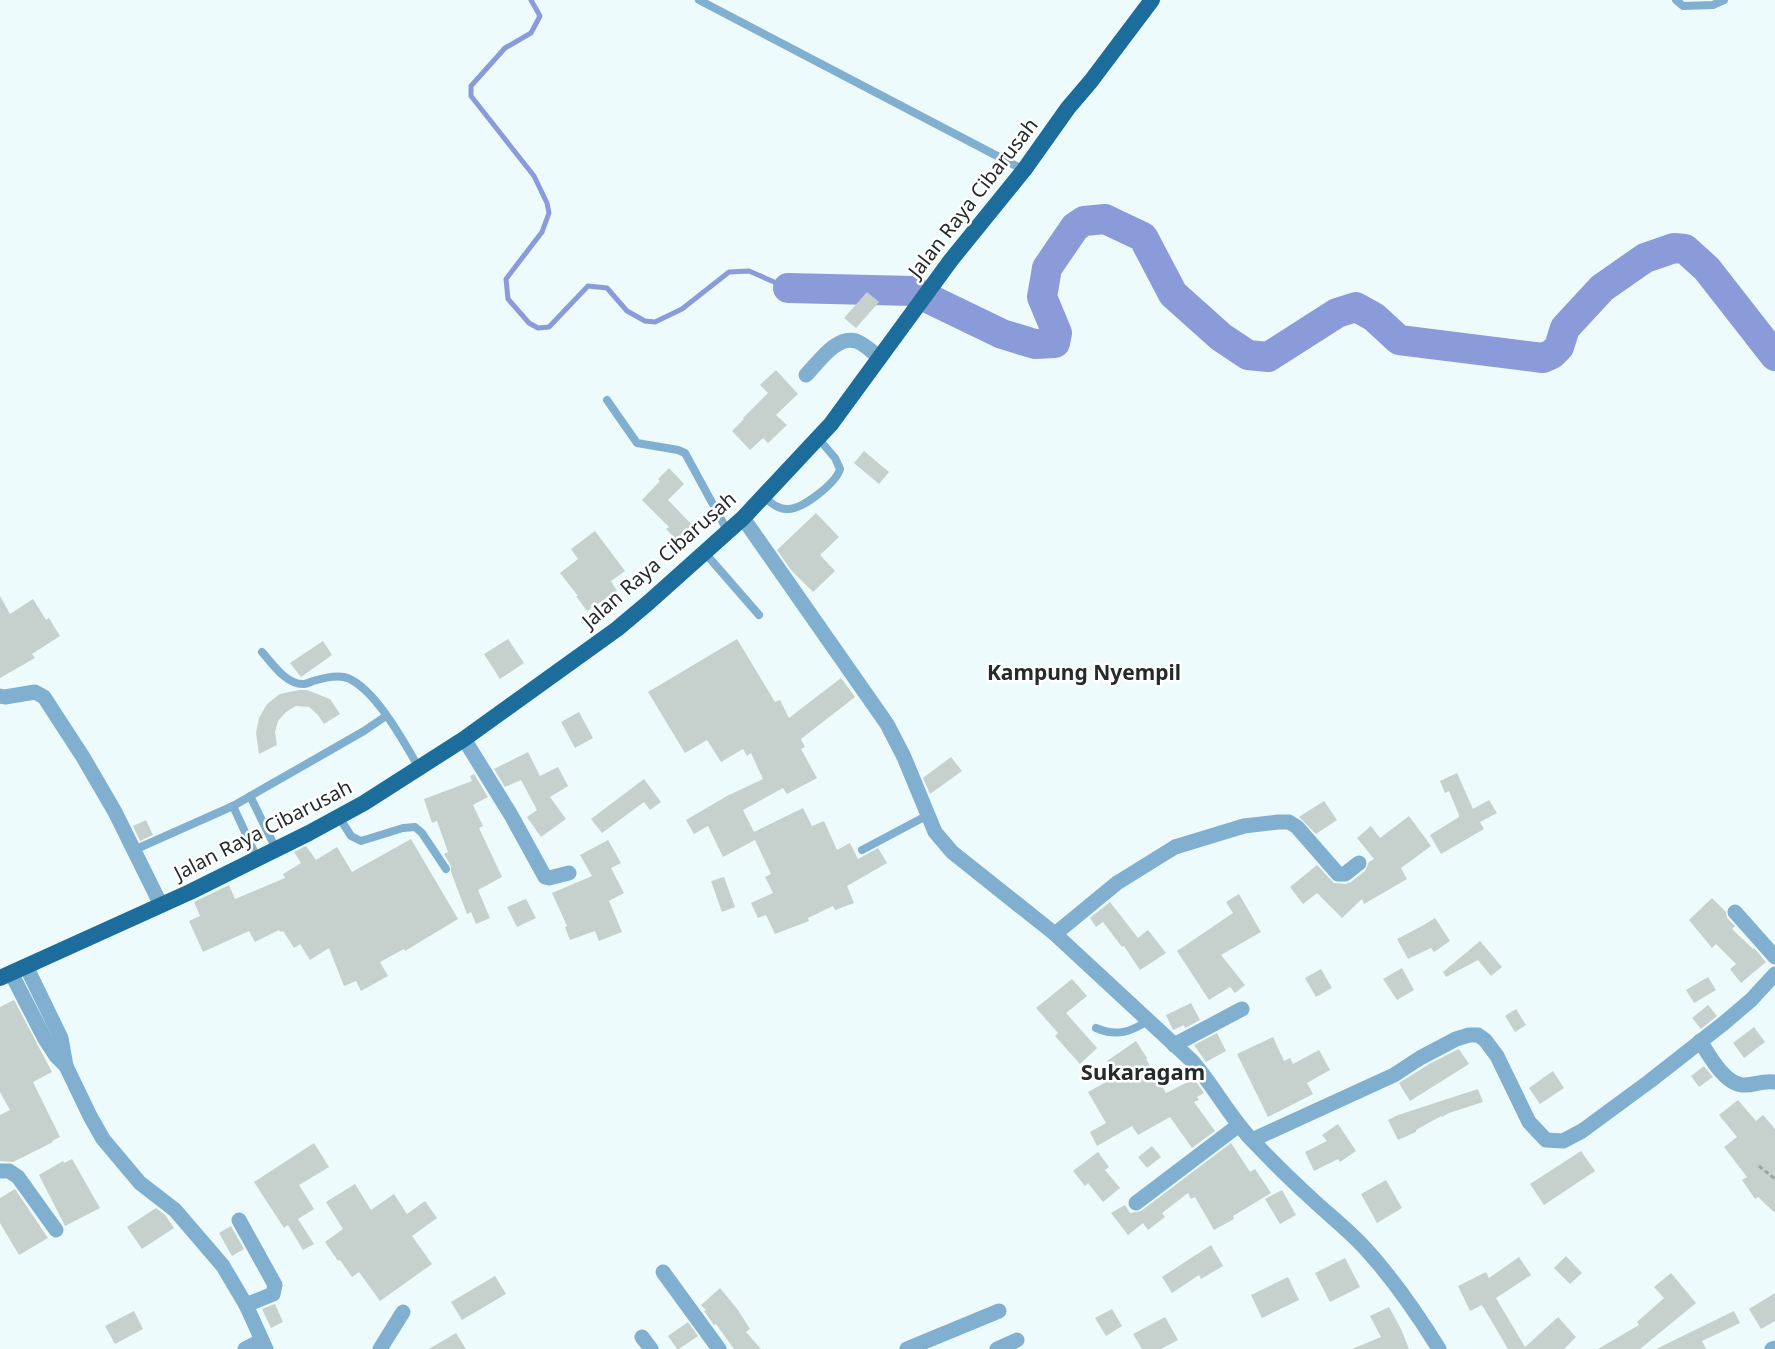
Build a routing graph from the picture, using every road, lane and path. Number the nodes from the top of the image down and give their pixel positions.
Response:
1 (699, 0) edge
2 (1152, 0) edge
3 (1676, 0) edge
4 (1724, 0) edge
5 (1023, 170) junction
6 (880, 358) junction
7 (806, 375) dead end
8 (607, 400) dead end
9 (818, 438) junction
10 (763, 497) junction
11 (742, 518) junction
12 (727, 530) junction
13 (705, 553) junction
14 (759, 615) dead end
15 (262, 652) dead end
16 (0, 696) edge
17 (387, 716) junction
18 (464, 739) junction
19 (420, 768) junction
20 (250, 796) junction
21 (233, 806) junction
22 (928, 815) junction
23 (339, 817) junction
24 (276, 849) junction
25 (134, 850) junction
26 (862, 850) dead end
27 (257, 858) junction
28 (1359, 863) dead end
29 (446, 869) dead end
30 (569, 873) dead end
31 (161, 905) junction
32 (1735, 912) dead end
33 (1055, 934) junction
34 (1775, 957) edge
35 (12, 972) edge
36 (1775, 974) edge
37 (1242, 1009) dead end
38 (1149, 1020) junction
39 (1096, 1028) dead end
40 (1700, 1041) junction
41 (1174, 1045) junction
42 (1775, 1082) edge
43 (1239, 1125) junction
44 (1252, 1140) junction
45 (1759, 1166) dead end
46 (0, 1171) edge
47 (1775, 1179) edge
48 (1136, 1203) dead end
49 (238, 1220) dead end
50 (56, 1230) dead end
51 (663, 1272) dead end
52 (246, 1305) junction
53 (999, 1311) dead end
54 (403, 1312) dead end
55 (1017, 1341) dead end
56 (263, 1345) edge
57 (245, 1349) edge
58 (380, 1349) edge
59 (719, 1349) edge
60 (907, 1349) edge
61 (997, 1349) edge
62 (1439, 1349) edge

1 - 5 lane
2 - 5 main road, Jalan Raya Cibarusah
3 - 4 lane
5 - 6 main road, Jalan Raya Cibarusah
6 - 7 street
6 - 9 main road, Jalan Raya Cibarusah
8 - 12 lane
9 - 10 main road, Jalan Raya Cibarusah
9 - 10 lane
10 - 11 main road, Jalan Raya Cibarusah
11 - 12 main road, Jalan Raya Cibarusah
11 - 22 street
12 - 13 main road, Jalan Raya Cibarusah
13 - 14 lane
13 - 18 main road, Jalan Raya Cibarusah
15 - 17 lane
16 - 25 street
17 - 19 lane
17 - 20 lane
18 - 19 main road, Jalan Raya Cibarusah
18 - 30 street
19 - 23 main road, Jalan Raya Cibarusah
20 - 21 lane
20 - 24 lane
21 - 25 lane
21 - 27 lane
22 - 26 lane
22 - 33 street
23 - 24 main road, Jalan Raya Cibarusah
23 - 29 lane
24 - 27 main road, Jalan Raya Cibarusah
25 - 31 street
27 - 31 main road, Jalan Raya Cibarusah
28 - 33 street
31 - 35 main road, Jalan Raya Cibarusah
32 - 34 street
33 - 38 street
35 - 52 street
36 - 40 street
37 - 41 street
38 - 39 lane
38 - 41 street
40 - 42 street
40 - 44 street
41 - 43 street
43 - 44 street
43 - 48 street
44 - 62 street
45 - 47 path
46 - 50 street
49 - 52 street
51 - 59 street
52 - 56 street
53 - 60 street
54 - 58 street
55 - 61 street
56 - 57 street

